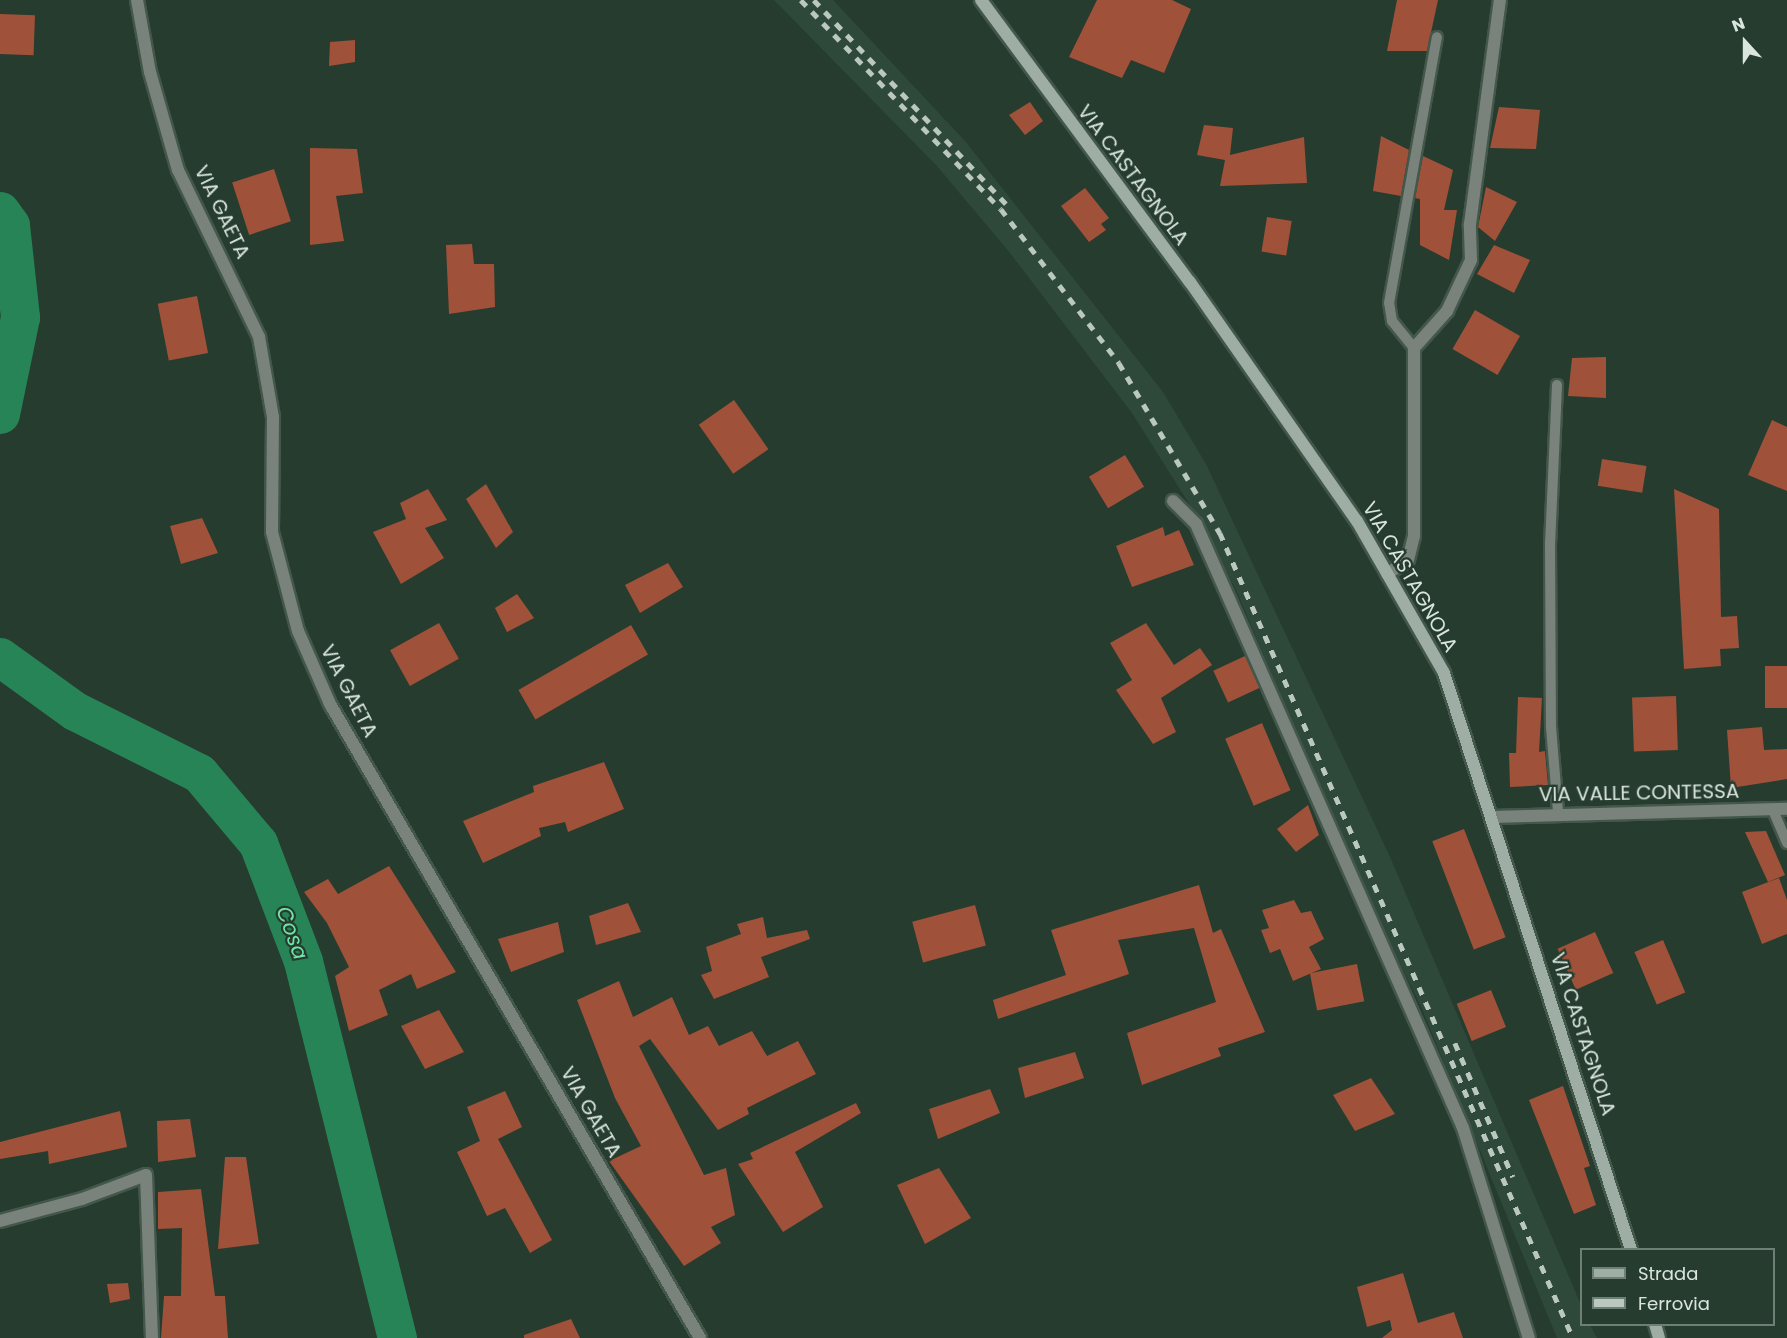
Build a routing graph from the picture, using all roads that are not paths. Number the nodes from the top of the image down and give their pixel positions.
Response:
1 (137, 0) edge
2 (1500, 0) edge
3 (984, 3) edge
4 (1437, 37) dead end
5 (1414, 348) junction
6 (1557, 385) dead end
7 (1173, 501) dead end
8 (1387, 574) junction
9 (1787, 809) edge
10 (1773, 810) junction
11 (1558, 813) junction
12 (1492, 817) junction
13 (1787, 843) edge
14 (0, 1221) edge
15 (1630, 1248) edge
16 (152, 1338) edge
17 (700, 1338) edge
18 (1529, 1338) edge

1 - 17 street, VIA GAETA
2 - 5 street
3 - 8 main road, VIA CASTAGNOLA
4 - 5 lane
5 - 8 street
6 - 11 lane
7 - 18 street
8 - 12 main road, VIA CASTAGNOLA
9 - 10 street, VIA VALLE CONTESSA
10 - 11 street, VIA VALLE CONTESSA
10 - 13 lane
11 - 12 street, VIA VALLE CONTESSA
12 - 15 main road, VIA CASTAGNOLA
14 - 16 street

